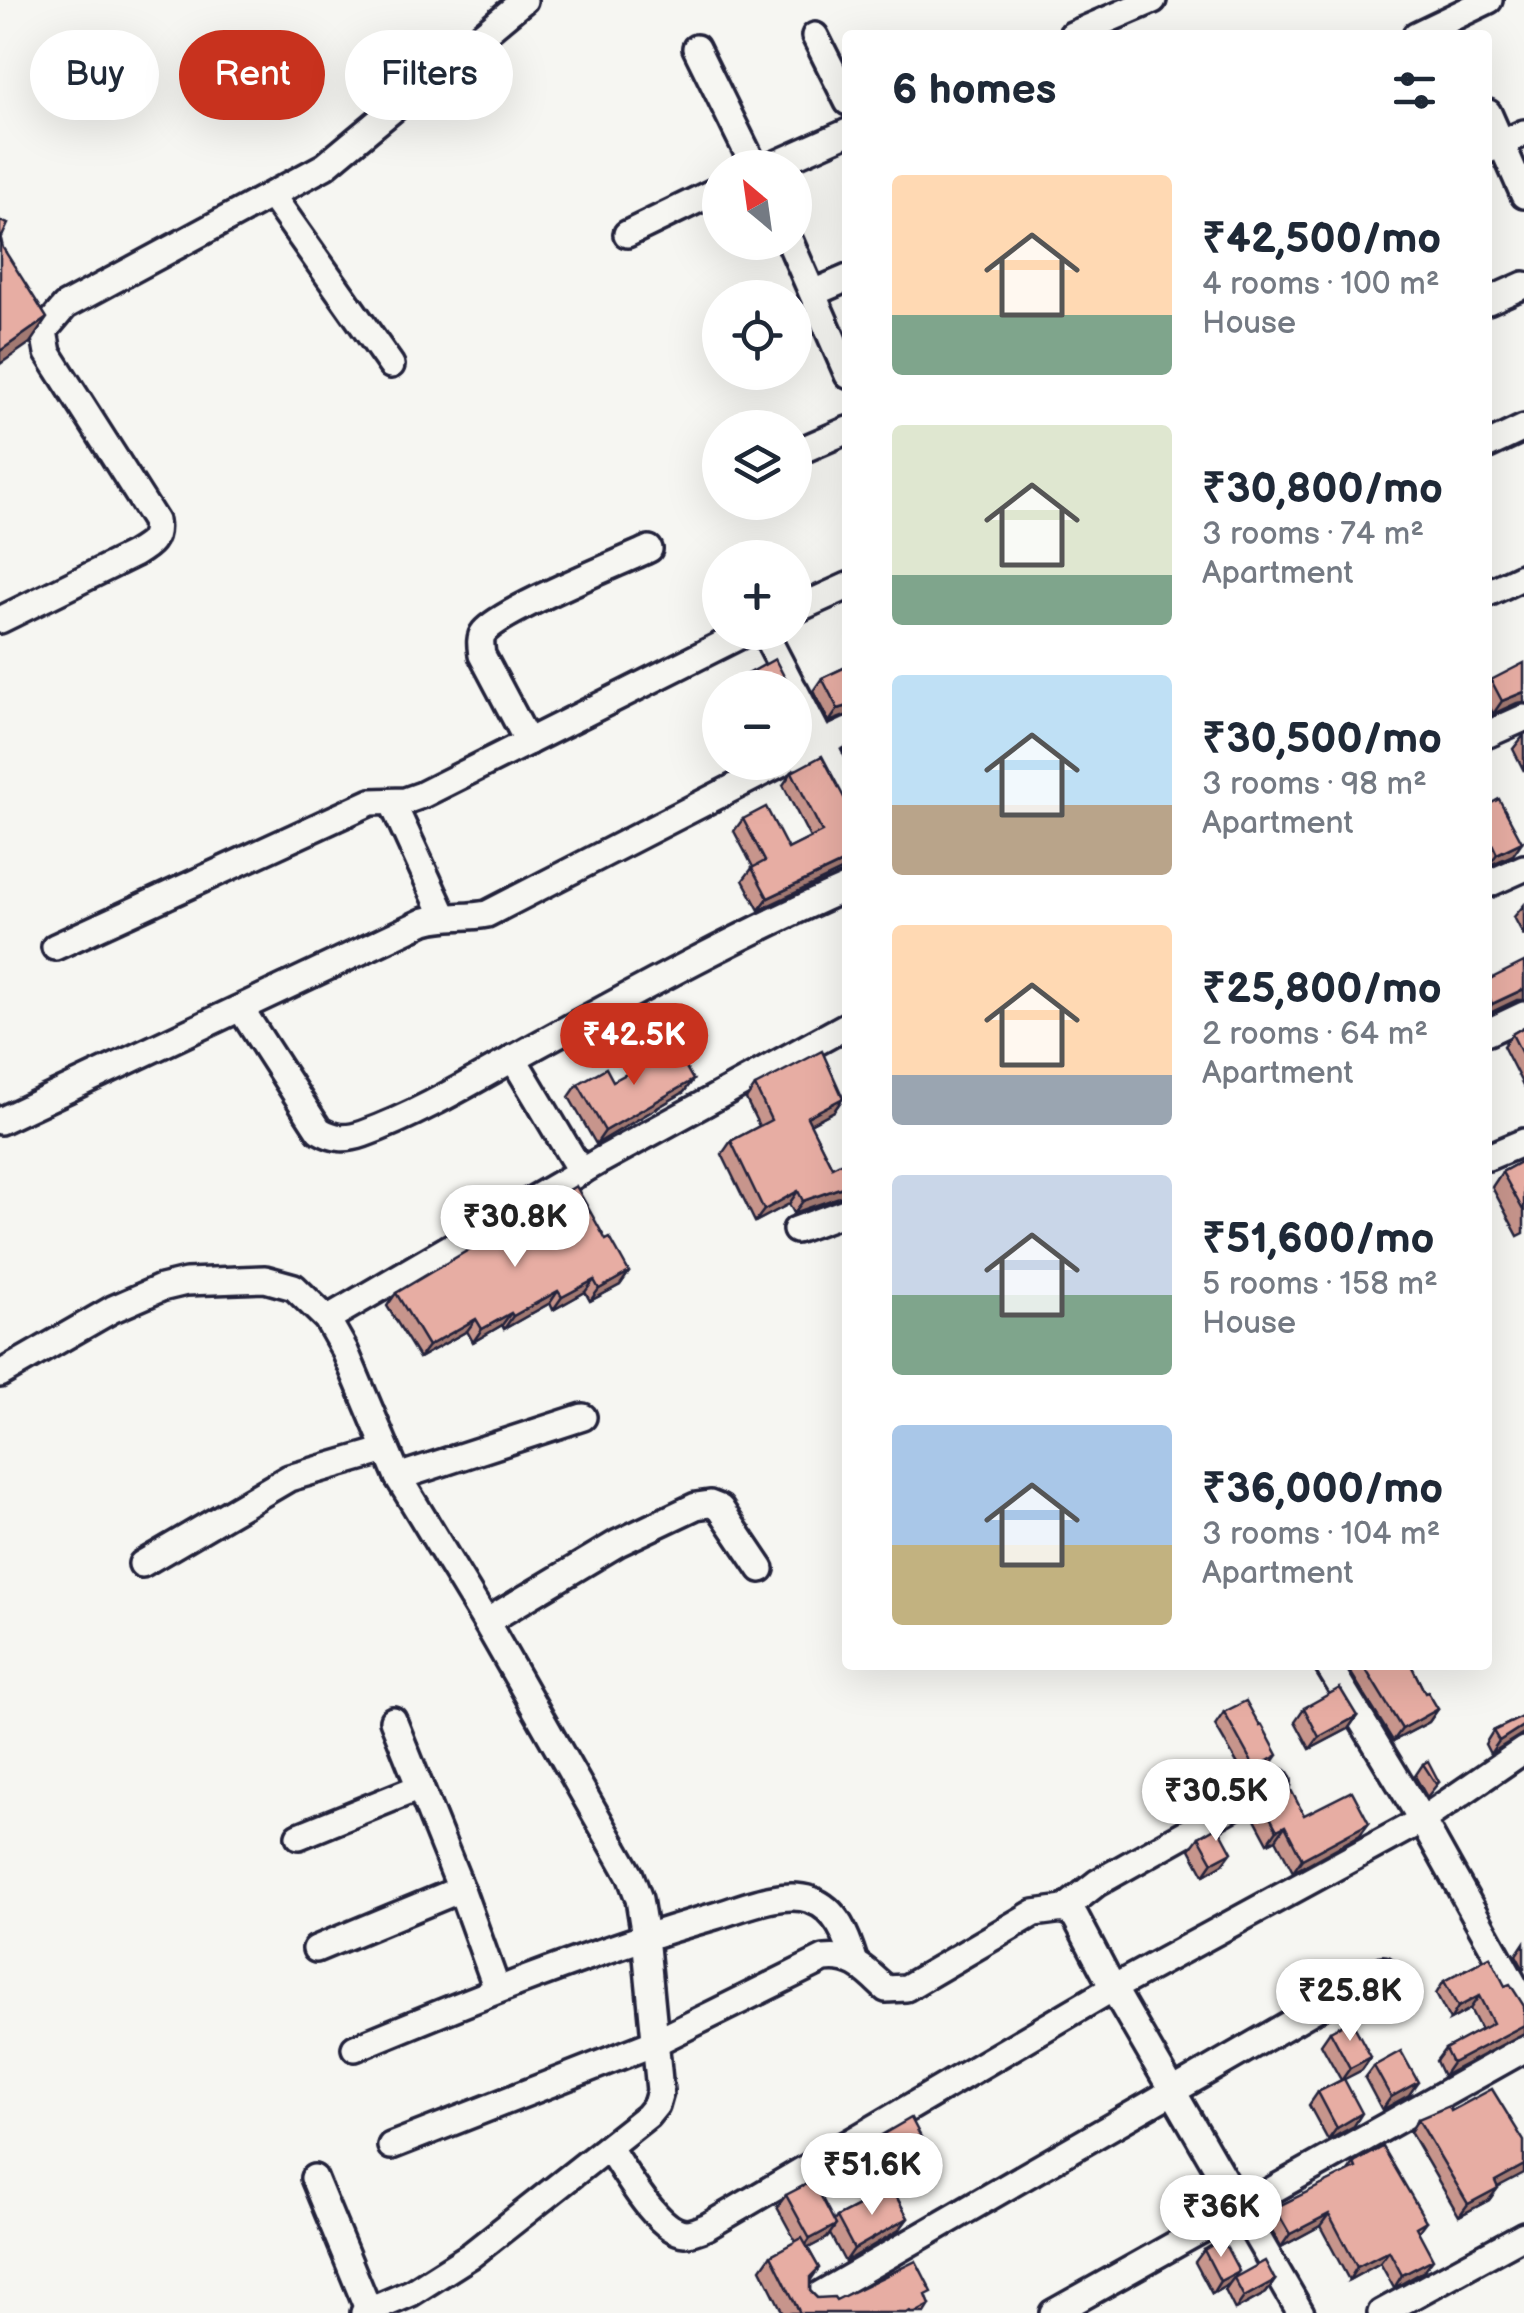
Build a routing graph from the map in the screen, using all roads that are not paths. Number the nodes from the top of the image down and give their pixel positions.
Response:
1 (524, 0) edge
2 (1153, 0) edge
3 (1489, 0) edge
4 (1446, 19) edge
5 (1084, 30) edge
6 (815, 36) dead end
7 (696, 48) dead end
8 (842, 90) edge
9 (842, 135) edge
10 (1504, 142) edge
11 (746, 150) edge
12 (808, 150) edge
13 (1524, 195) edge
14 (272, 196) junction
15 (702, 198) edge
16 (626, 234) dead end
17 (798, 260) edge
18 (842, 281) edge
19 (1524, 285) edge
20 (813, 293) junction
21 (1492, 299) edge
22 (842, 361) edge
23 (391, 365) dead end
24 (1524, 428) edge
25 (842, 432) edge
26 (1492, 443) edge
27 (812, 445) edge
28 (649, 549) dead end
29 (1524, 576) edge
30 (842, 589) edge
31 (1492, 591) edge
32 (812, 602) edge
33 (0, 620) edge
34 (711, 650) edge
35 (1524, 718) edge
36 (812, 723) edge
37 (1492, 732) edge
38 (842, 734) edge
39 (528, 742) junction
40 (822, 742) junction
41 (812, 747) edge
42 (748, 780) edge
43 (842, 781) edge
44 (392, 802) junction
45 (1524, 868) edge
46 (1492, 882) edge
47 (842, 890) edge
48 (444, 916) junction
49 (55, 947) dead end
50 (241, 1009) junction
51 (1524, 1016) edge
52 (842, 1028) edge
53 (1492, 1030) edge
54 (512, 1058) junction
55 (0, 1121) edge
56 (1524, 1142) edge
57 (1492, 1156) edge
58 (580, 1172) junction
59 (842, 1213) edge
60 (796, 1230) dead end
61 (327, 1319) junction
62 (0, 1374) edge
63 (583, 1417) dead end
64 (386, 1450) junction
65 (398, 1477) junction
66 (142, 1564) dead end
67 (761, 1569) dead end
68 (486, 1622) junction
69 (1331, 1670) edge
70 (392, 1720) dead end
71 (1524, 1750) edge
72 (1277, 1782) dead end
73 (420, 1787) junction
74 (1422, 1820) junction
75 (300, 1836) dead end
76 (461, 1888) junction
77 (1064, 1908) junction
78 (645, 1936) junction
79 (316, 1949) dead end
80 (854, 1960) junction
81 (1383, 1970) dead end
82 (1113, 1988) junction
83 (497, 1989) junction
84 (1524, 2003) edge
85 (654, 2043) junction
86 (356, 2048) dead end
87 (1524, 2050) edge
88 (1172, 2092) junction
89 (392, 2146) dead end
90 (609, 2148) junction
91 (314, 2178) dead end
92 (1240, 2209) junction
93 (1524, 2235) edge
94 (814, 2298) edge
95 (366, 2312) edge
96 (1054, 2313) edge
97 (1301, 2313) edge
98 (1380, 2313) edge

1 - 14 street
2 - 5 street
3 - 4 street
6 - 8 street
7 - 11 street
9 - 12 street
10 - 13 street
14 - 23 street
14 - 33 street
15 - 16 street
17 - 20 street
18 - 20 street
19 - 21 street
20 - 22 street
24 - 26 street
25 - 27 street
28 - 39 street
29 - 31 street
30 - 32 street
34 - 39 street
35 - 37 street
36 - 40 street
38 - 40 street
39 - 44 street
40 - 41 street
40 - 43 street
42 - 48 street
44 - 48 street
44 - 49 street
45 - 46 street
47 - 54 street
48 - 50 street
50 - 54 street
50 - 55 street
51 - 53 street
52 - 58 street
54 - 58 street
56 - 57 street
58 - 61 street
59 - 60 street
61 - 62 street
61 - 64 street
63 - 65 street
64 - 65 street
64 - 66 street
65 - 68 street
67 - 68 street
68 - 78 street
69 - 74 street
70 - 73 street
71 - 74 street
72 - 77 street
73 - 75 street
73 - 76 street
74 - 82 street
74 - 84 street
76 - 79 street
76 - 83 street
77 - 80 street
77 - 82 street
78 - 80 street
78 - 83 street
78 - 85 street
80 - 85 street
81 - 88 street
82 - 88 street
82 - 90 street
83 - 86 street
85 - 89 street
85 - 90 street
87 - 92 street
88 - 92 street
88 - 94 street
90 - 95 street
91 - 95 street
92 - 96 street
92 - 97 street
93 - 98 street

